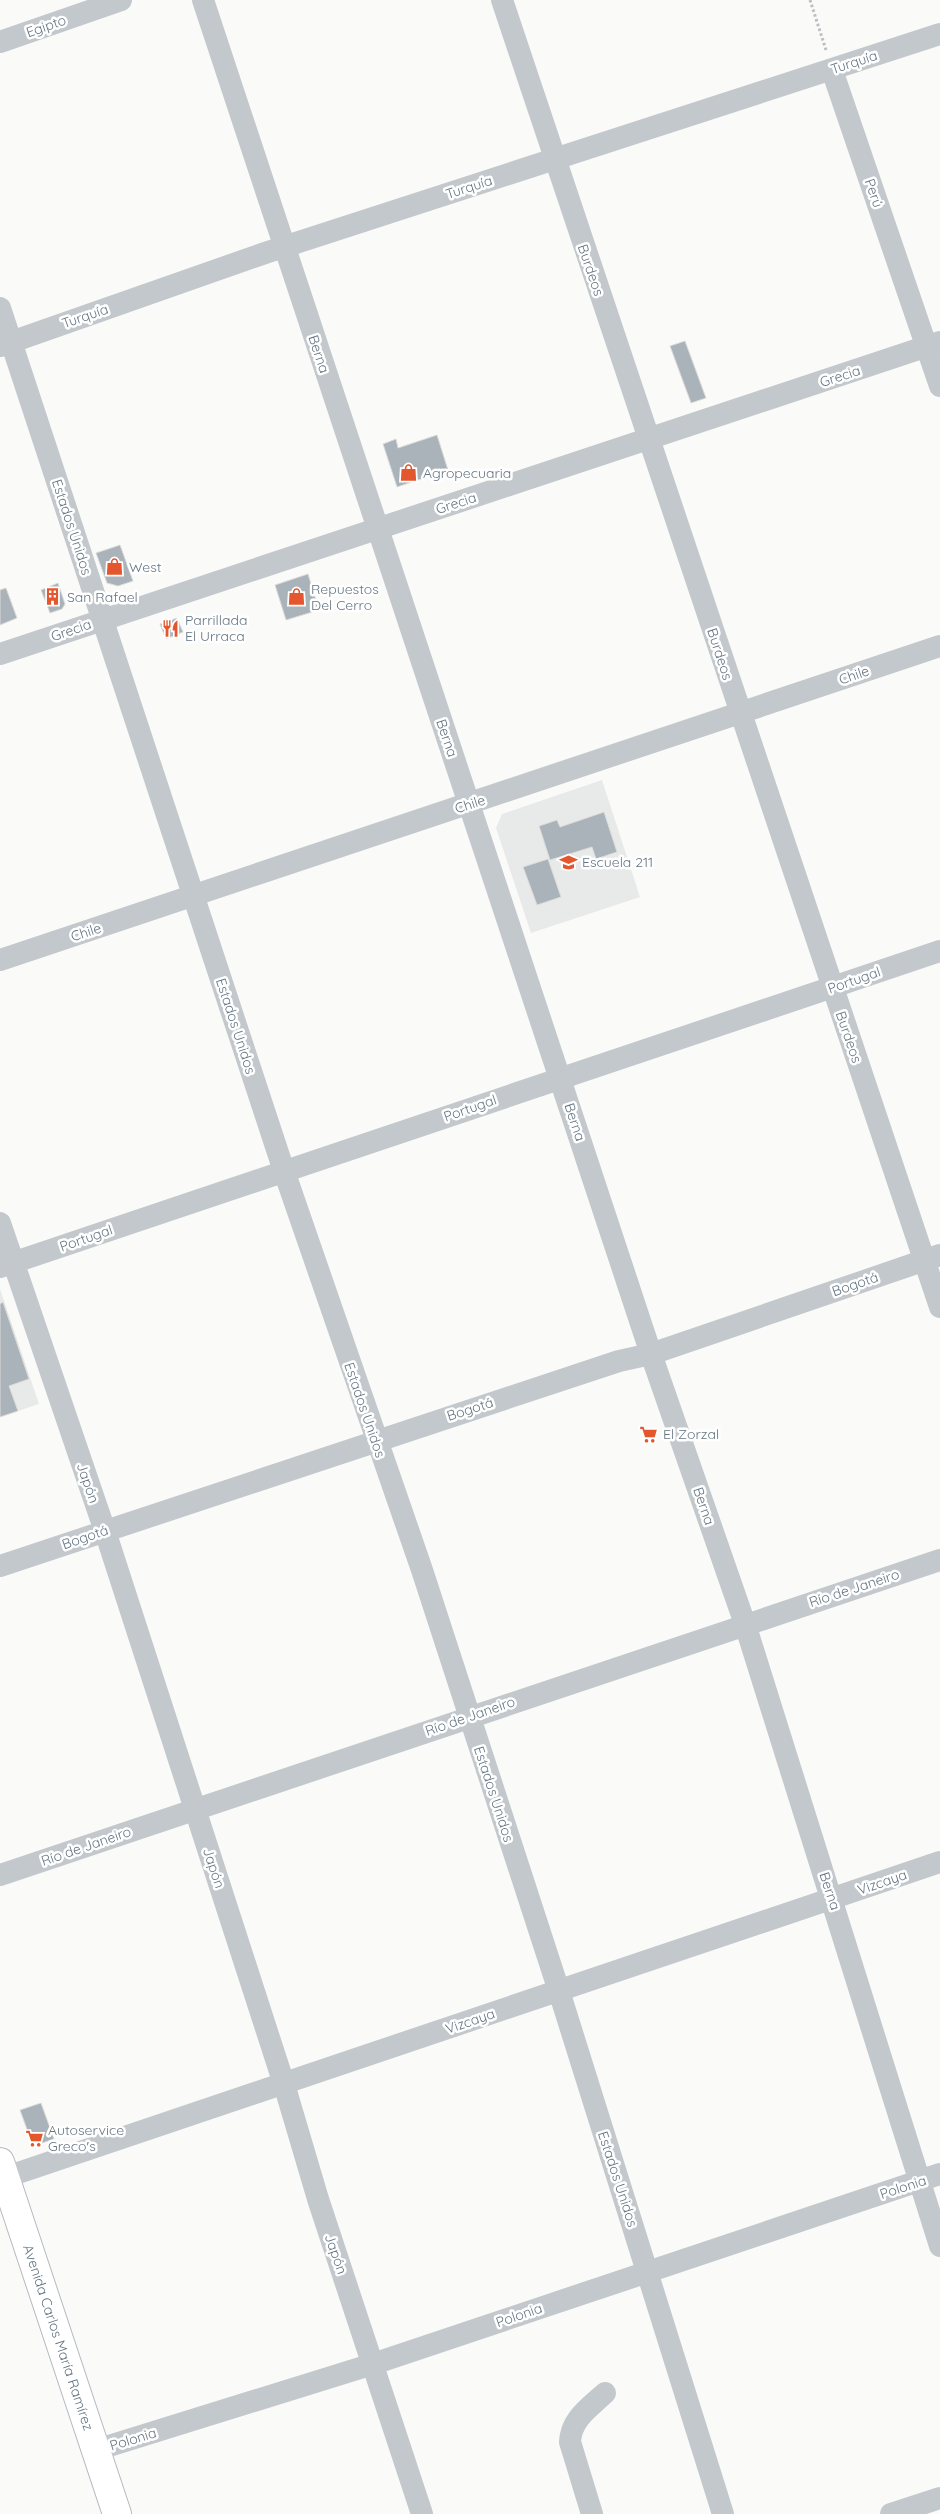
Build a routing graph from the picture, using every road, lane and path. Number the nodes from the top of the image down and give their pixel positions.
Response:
1 (121, 0) edge
2 (203, 0) edge
3 (502, 0) edge
4 (810, 0) edge
5 (940, 34) edge
6 (0, 42) edge
7 (832, 70) junction
8 (554, 159) junction
9 (283, 247) junction
10 (0, 308) edge
11 (6, 344) edge
12 (934, 344) edge
13 (940, 386) edge
14 (648, 439) junction
15 (377, 530) junction
16 (102, 620) junction
17 (940, 646) edge
18 (0, 654) edge
19 (740, 714) junction
20 (469, 804) junction
21 (193, 896) junction
22 (940, 951) edge
23 (0, 960) edge
24 (832, 987) junction
25 (560, 1078) junction
26 (284, 1171) junction
27 (0, 1223) edge
28 (932, 1258) edge
29 (6, 1265) edge
30 (940, 1307) edge
31 (651, 1354) junction
32 (376, 1440) junction
33 (105, 1531) junction
34 (940, 1560) edge
35 (0, 1566) edge
36 (744, 1624) junction
37 (468, 1716) junction
38 (195, 1809) junction
39 (940, 1862) edge
40 (0, 1875) edge
41 (833, 1899) junction
42 (559, 1991) junction
43 (284, 2084) junction
44 (2, 2173) edge
45 (930, 2178) edge
46 (940, 2246) edge
47 (648, 2272) junction
48 (374, 2364) junction
49 (605, 2393) dead end
50 (96, 2450) junction
51 (940, 2498) edge
52 (118, 2514) edge
53 (422, 2514) edge
54 (592, 2514) edge
55 (723, 2514) edge
56 (892, 2514) edge

1 - 6 street, Egipto
2 - 9 street, Berna
3 - 8 street, Burdeos
4 - 7 path
5 - 7 street, Turquía
7 - 8 street, Turquía
7 - 12 street, Perú
8 - 9 street, Turquía
8 - 14 street, Burdeos
9 - 11 street, Turquía
9 - 15 street, Berna
10 - 11 street, Estados Unidos
11 - 16 street, Estados Unidos
12 - 13 street, Perú
12 - 14 street, Grecia
14 - 15 street, Grecia
14 - 19 street, Burdeos
15 - 16 street, Grecia
15 - 20 street, Berna
16 - 18 street, Grecia
16 - 21 street, Estados Unidos
17 - 19 street, Chile
19 - 20 street, Chile
19 - 24 street, Burdeos
20 - 21 street, Chile
20 - 25 street, Berna
21 - 23 street, Chile
21 - 26 street, Estados Unidos
22 - 24 street, Portugal
24 - 25 street, Portugal
24 - 28 street, Burdeos
25 - 26 street, Portugal
25 - 31 street, Berna
26 - 29 street, Portugal
26 - 32 street, Estados Unidos
27 - 29 street, Japón
28 - 30 street, Burdeos
28 - 31 street, Bogotá
29 - 33 street, Japón
31 - 32 street, Bogotá
31 - 36 street, Berna
32 - 33 street, Bogotá
32 - 37 street, Estados Unidos
33 - 35 street, Bogotá
33 - 38 street, Japón
34 - 36 street, Río de Janeiro
36 - 37 street, Río de Janeiro
36 - 41 street, Berna
37 - 38 street, Río de Janeiro
37 - 42 street, Estados Unidos
38 - 40 street, Río de Janeiro
38 - 43 street, Japón
39 - 41 street, Vizcaya
41 - 42 street, Vizcaya
41 - 45 street, Berna
42 - 43 street, Vizcaya
42 - 47 street, Estados Unidos
43 - 44 street, Vizcaya
43 - 48 street, Japón
44 - 50 main road, Avenida Carlos María Ramírez
45 - 46 street, Berna
45 - 47 street, Polonia
47 - 48 street, Polonia
47 - 55 street, Estados Unidos
48 - 50 street, Polonia
48 - 53 street, Japón
49 - 54 street
50 - 52 main road, Avenida Carlos María Ramírez
51 - 56 street

